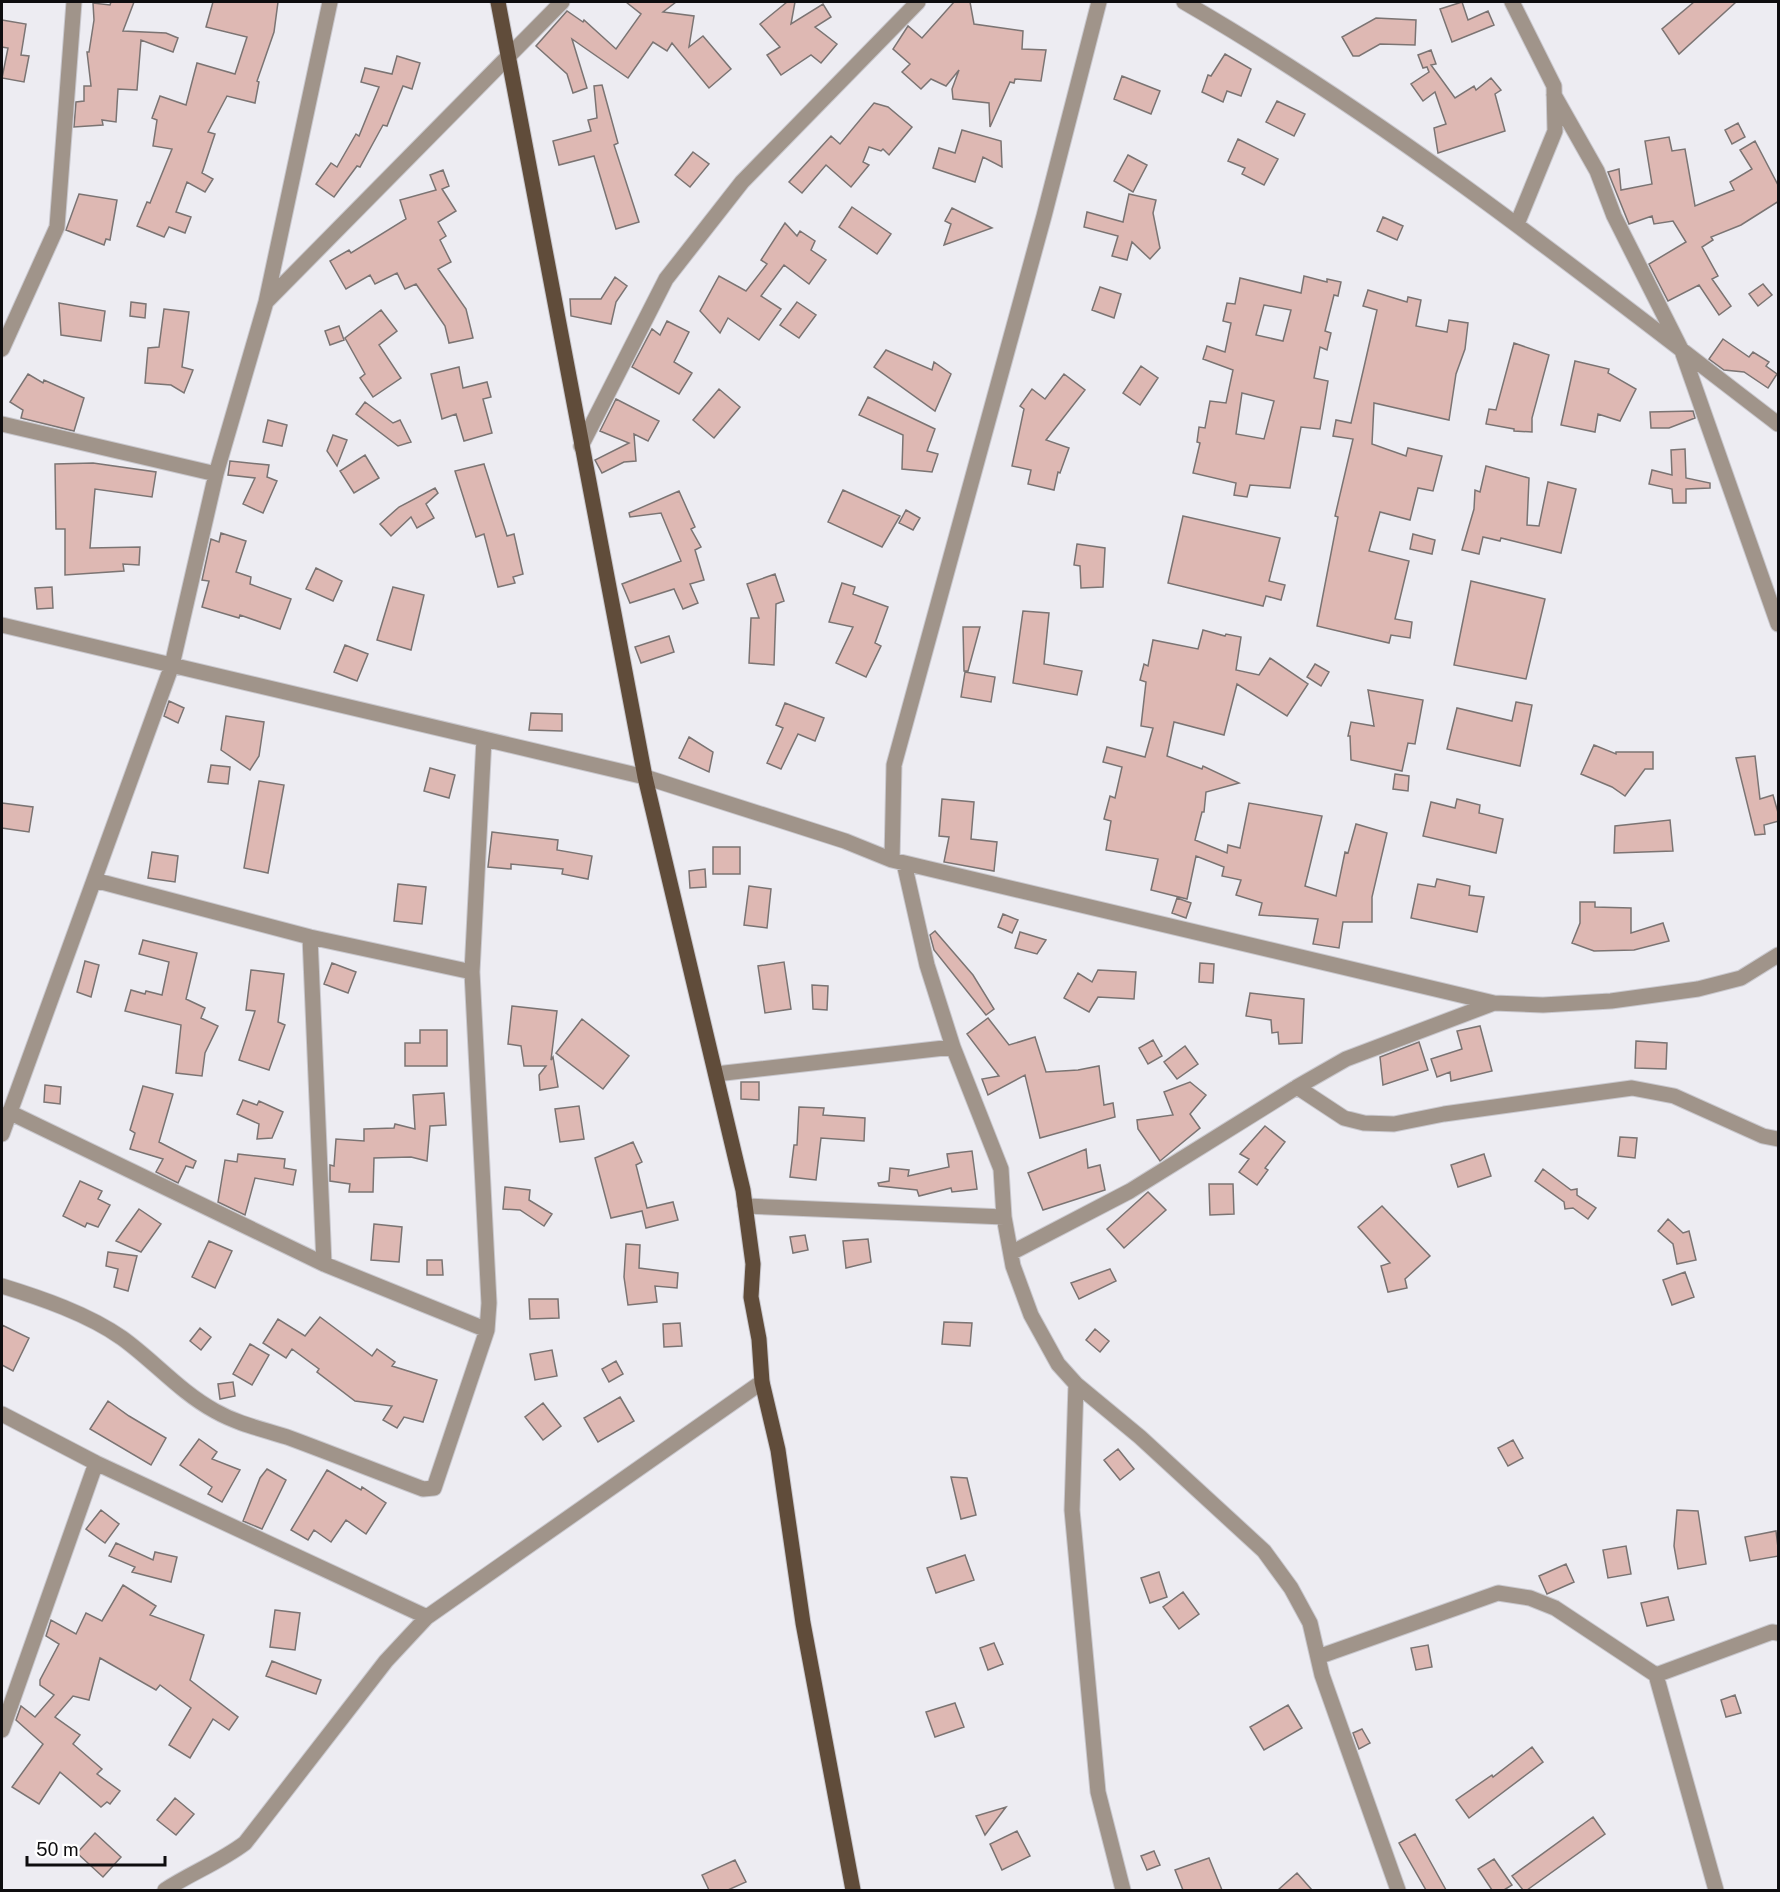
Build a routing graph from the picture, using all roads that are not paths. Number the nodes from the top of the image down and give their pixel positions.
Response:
1 (74, 2) edge
2 (330, 2) edge
3 (498, 2) edge
4 (562, 2) edge
5 (918, 2) edge
6 (1099, 2) edge
7 (1184, 2) edge
8 (1512, 2) edge
9 (510, 57) junction
10 (1554, 95) junction
11 (1517, 224) junction
12 (266, 302) junction
13 (2, 349) edge
14 (1682, 351) junction
15 (2, 424) edge
16 (1779, 424) edge
17 (581, 446) junction
18 (216, 474) junction
19 (1779, 624) edge
20 (2, 625) edge
21 (172, 665) junction
22 (484, 739) junction
23 (645, 777) junction
24 (898, 862) junction
25 (94, 880) junction
26 (310, 937) junction
27 (1779, 955) edge
28 (472, 972) junction
29 (1494, 1003) junction
30 (953, 1047) junction
31 (716, 1074) junction
32 (1297, 1087) junction
33 (9, 1112) junction
34 (2, 1134) edge
35 (1779, 1139) edge
36 (745, 1206) junction
37 (1004, 1217) junction
38 (1011, 1253) junction
39 (324, 1264) junction
40 (2, 1286) edge
41 (487, 1330) junction
42 (762, 1382) junction
43 (1076, 1384) junction
44 (2, 1414) edge
45 (96, 1463) junction
46 (427, 1617) junction
47 (1779, 1633) edge
48 (1318, 1657) junction
49 (1656, 1675) junction
50 (2, 1730) edge
51 (165, 1890) edge
52 (853, 1890) edge
53 (1123, 1890) edge
54 (1398, 1890) edge
55 (1716, 1890) edge

1 - 13 street
2 - 12 street
3 - 9 main road
4 - 9 street
5 - 17 street
6 - 24 street
7 - 11 street
8 - 10 street
9 - 12 street
9 - 17 main road
10 - 11 street
10 - 14 street
11 - 14 street
12 - 18 street
14 - 16 street
14 - 19 street
15 - 18 street
17 - 23 main road
18 - 21 street
20 - 21 street
21 - 22 street
21 - 25 street
22 - 23 street
22 - 28 street
23 - 24 street
23 - 31 main road
24 - 29 street
24 - 30 street
25 - 26 street
25 - 33 street
26 - 28 street
26 - 39 street
27 - 29 street
28 - 41 street
29 - 32 street
30 - 31 street
30 - 37 street
31 - 36 main road
32 - 35 street
32 - 38 street
33 - 34 street
33 - 39 street
36 - 37 street
36 - 42 main road
37 - 38 street
38 - 43 street
39 - 41 street
40 - 41 street
42 - 46 street
42 - 52 main road
43 - 48 street
43 - 53 street
44 - 45 street
45 - 46 street
45 - 50 street
46 - 51 street
47 - 49 street
48 - 49 street
48 - 54 street
49 - 55 street

